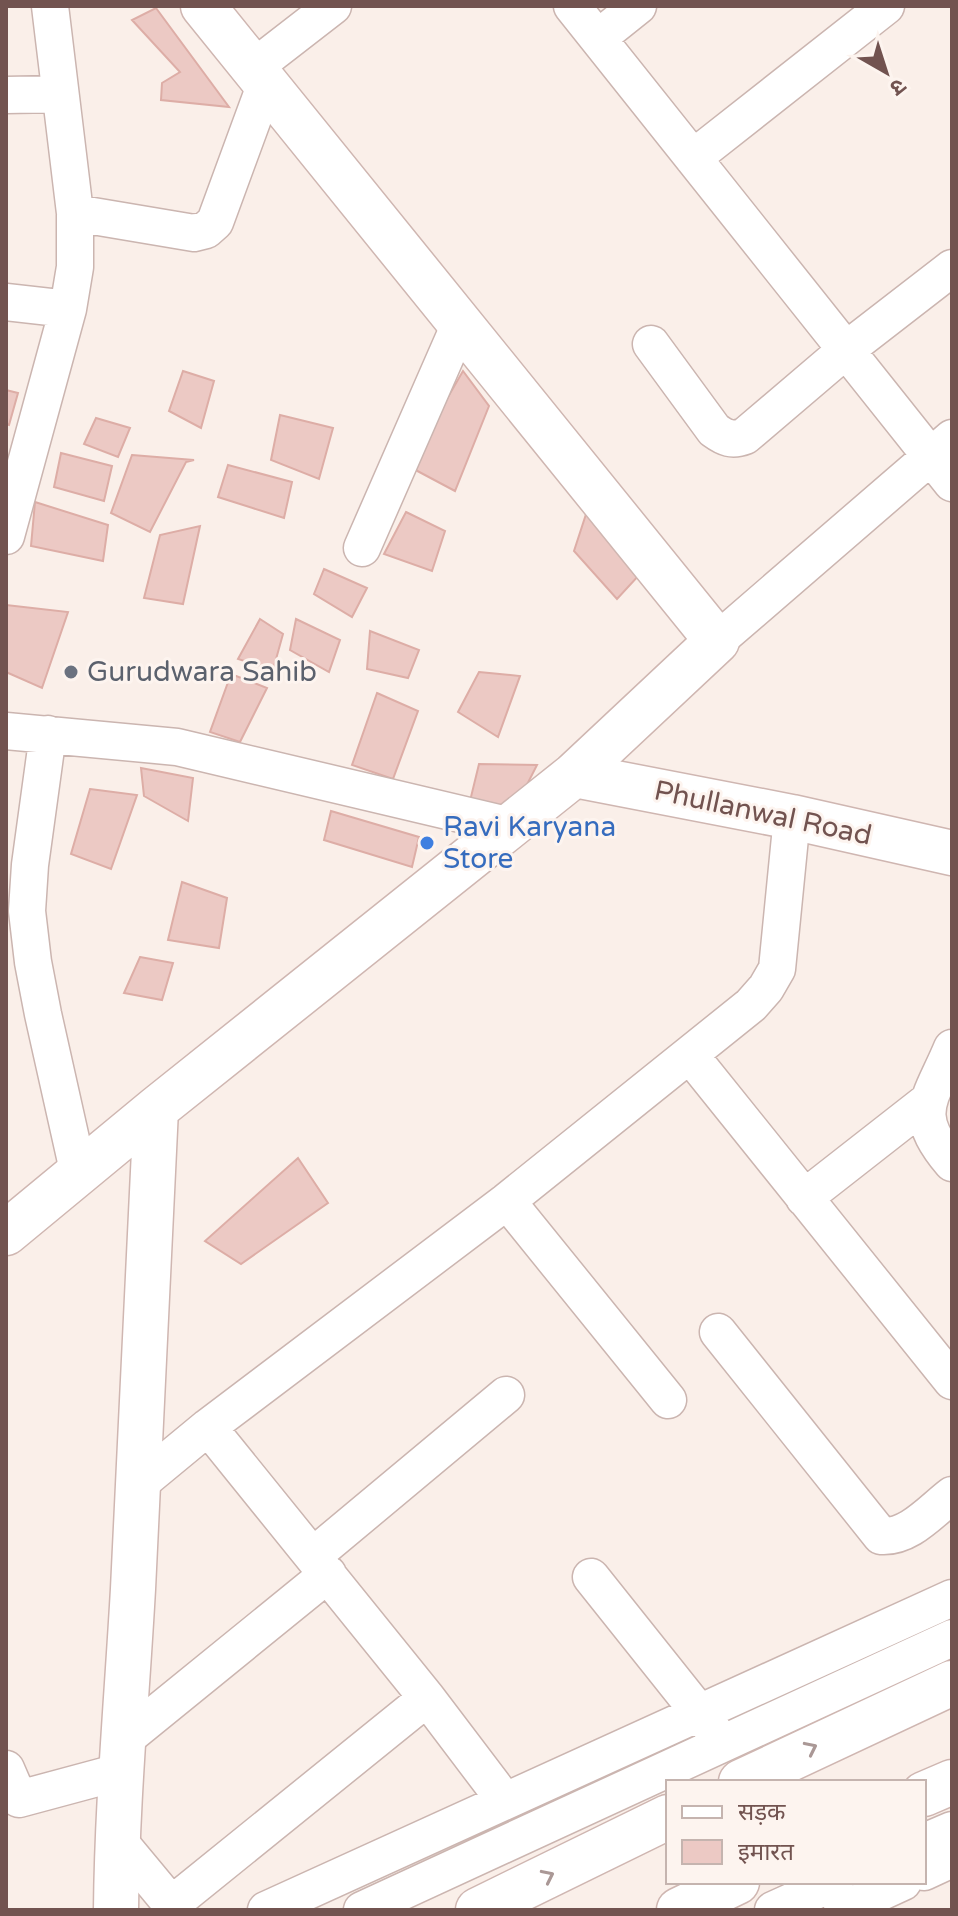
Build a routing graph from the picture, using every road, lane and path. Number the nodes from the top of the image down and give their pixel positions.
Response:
1 (50, 6) edge
2 (203, 6) edge
3 (333, 6) edge
4 (572, 6) edge
5 (638, 6) edge
6 (886, 6) edge
7 (598, 38) junction
8 (259, 76) junction
9 (60, 94) junction
10 (6, 95) edge
11 (693, 158) junction
12 (75, 213) junction
13 (952, 268) edge
14 (6, 302) edge
15 (68, 309) junction
16 (460, 324) junction
17 (651, 344) dead end
18 (846, 350) junction
19 (945, 459) edge
20 (6, 536) edge
21 (362, 548) dead end
22 (717, 641) junction
23 (6, 731) edge
24 (48, 734) junction
25 (574, 775) junction
26 (792, 817) junction
27 (511, 826) junction
28 (952, 853) edge
29 (952, 1048) edge
30 (690, 1055) junction
31 (928, 1101) junction
32 (156, 1109) junction
33 (952, 1163) edge
34 (79, 1175) junction
35 (804, 1198) junction
36 (507, 1201) junction
37 (6, 1233) edge
38 (718, 1332) dead end
39 (952, 1381) edge
40 (506, 1395) dead end
41 (668, 1400) dead end
42 (208, 1427) junction
43 (139, 1484) junction
44 (952, 1495) edge
45 (320, 1565) junction
46 (591, 1577) dead end
47 (952, 1598) edge
48 (952, 1638) edge
49 (952, 1683) edge
50 (427, 1698) junction
51 (698, 1712) junction
52 (124, 1755) junction
53 (732, 1763) edge
54 (689, 1780) edge
55 (952, 1782) edge
56 (666, 1789) edge
57 (10, 1790) edge
58 (926, 1793) edge
59 (505, 1801) junction
60 (666, 1818) edge
61 (952, 1830) edge
62 (117, 1839) junction
63 (926, 1841) edge
64 (952, 1859) edge
65 (926, 1871) edge
66 (733, 1884) edge
67 (899, 1884) edge
68 (820, 1896) edge
69 (173, 1907) edge
70 (116, 1910) edge
71 (266, 1910) edge
72 (362, 1910) edge
73 (478, 1910) edge
74 (679, 1910) edge
75 (773, 1910) edge
76 (842, 1910) edge

1 - 9 street
2 - 8 street
3 - 8 street
4 - 7 street
5 - 7 street
6 - 11 street
7 - 11 street
8 - 12 street
8 - 16 street
9 - 10 street
9 - 12 street
11 - 18 street
12 - 15 street
13 - 18 street
14 - 15 street
15 - 20 street
16 - 21 street
16 - 22 street
17 - 18 street
18 - 19 street
19 - 22 street
22 - 25 street
23 - 24 street
24 - 27 street
24 - 34 street
25 - 26 street, Phullanwal Road
25 - 27 street
26 - 28 street, Phullanwal Road
26 - 30 street
27 - 32 street
29 - 31 street
30 - 35 street
30 - 36 street
31 - 33 street
31 - 35 street
32 - 34 street
32 - 43 street
34 - 37 street
35 - 39 street
36 - 41 street
36 - 42 street
38 - 44 street
40 - 45 street
42 - 43 street
42 - 45 street
43 - 52 street
45 - 50 street
45 - 52 street
46 - 51 street
47 - 51 street
48 - 53 street
53 -> 49 street
50 - 59 street
50 - 69 street
51 - 53 street
51 - 59 street
52 - 57 street
52 - 62 street
53 - 54 street
55 - 58 street
56 - 72 street
59 - 71 street
73 -> 60 street
61 - 63 street
62 - 69 street
62 - 70 street
64 - 65 street
66 - 74 street
67 - 76 street
68 - 75 street

